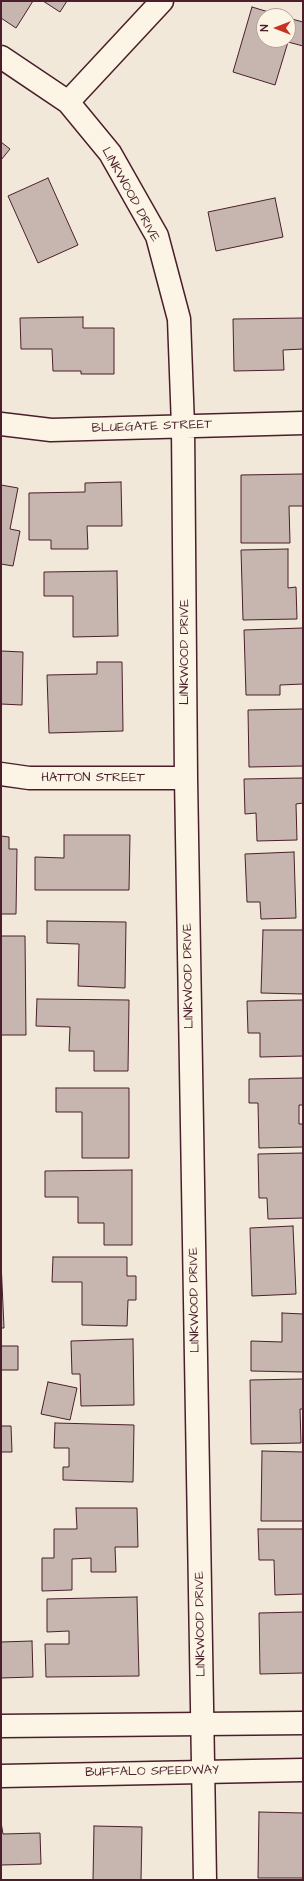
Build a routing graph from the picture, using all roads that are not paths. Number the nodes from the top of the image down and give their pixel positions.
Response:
1 (162, 1) edge
2 (1, 58) edge
3 (68, 102) junction
4 (303, 422) edge
5 (1, 424) edge
6 (183, 426) junction
7 (1, 774) edge
8 (186, 778) junction
9 (303, 1723) edge
10 (203, 1724) junction
11 (1, 1726) edge
12 (303, 1770) edge
13 (204, 1771) junction
14 (1, 1776) edge
15 (205, 1880) edge

1 - 3 street
2 - 3 street, LINKWOOD DRIVE
3 - 6 street, LINKWOOD DRIVE
4 - 6 street, BLUEGATE STREET
5 - 6 street, BLUEGATE STREET
6 - 8 street, LINKWOOD DRIVE
7 - 8 street, HATTON STREET
8 - 10 street, LINKWOOD DRIVE
9 - 10 street
10 - 11 street
10 - 13 street, LINKWOOD DRIVE
12 - 13 street, BUFFALO SPEEDWAY
13 - 14 street, BUFFALO SPEEDWAY
13 - 15 street, LINKWOOD DRIVE

